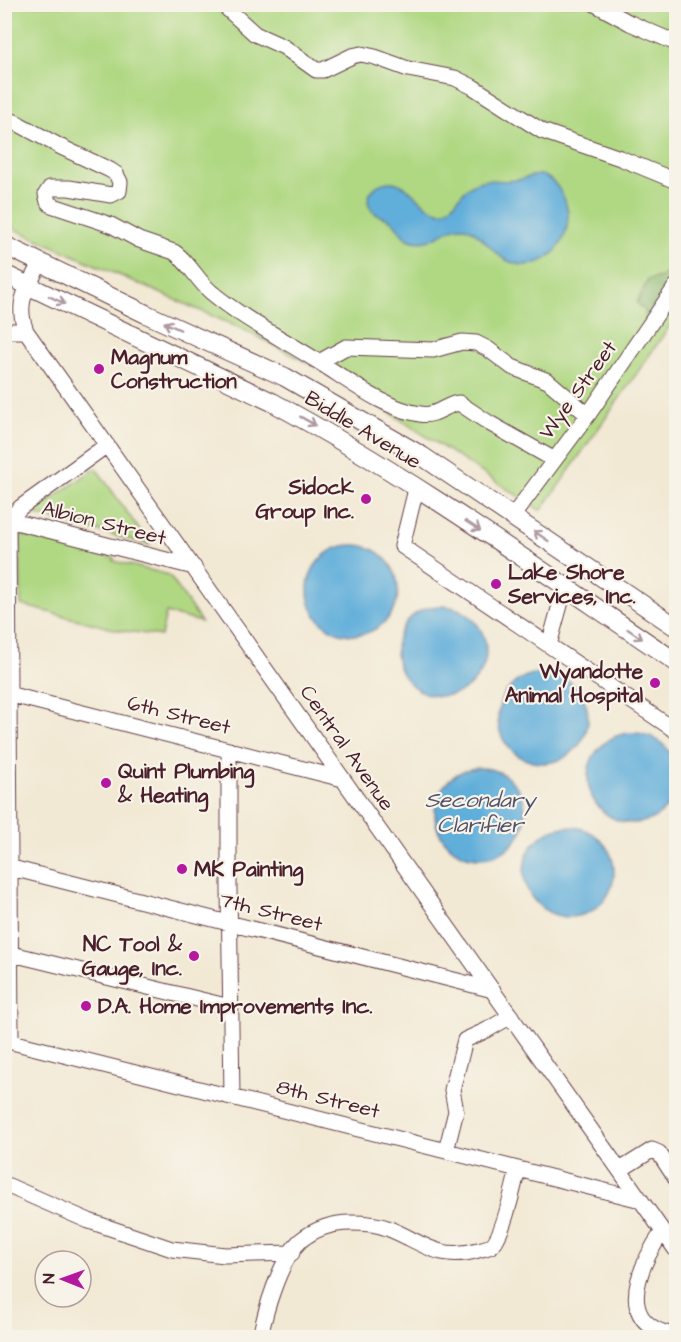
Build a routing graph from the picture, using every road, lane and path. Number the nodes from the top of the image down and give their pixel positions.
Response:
1 (222, 4) edge
2 (595, 4) edge
3 (676, 43) edge
4 (4, 119) edge
5 (676, 182) edge
6 (4, 245) edge
7 (41, 262) junction
8 (4, 274) edge
9 (28, 286) junction
10 (676, 286) edge
11 (4, 331) edge
12 (26, 331) junction
13 (322, 361) junction
14 (285, 376) junction
15 (272, 402) junction
16 (588, 415) junction
17 (107, 445) junction
18 (553, 459) junction
19 (416, 489) junction
20 (512, 517) junction
21 (6, 520) edge
22 (497, 541) junction
23 (194, 567) junction
24 (565, 587) junction
25 (676, 627) edge
26 (549, 645) junction
27 (676, 662) edge
28 (7, 693) edge
29 (676, 730) edge
30 (230, 750) junction
31 (343, 779) junction
32 (7, 867) edge
33 (229, 923) junction
34 (8, 952) edge
35 (493, 990) junction
36 (230, 1007) junction
37 (511, 1016) junction
38 (8, 1040) edge
39 (232, 1097) junction
40 (447, 1151) junction
41 (518, 1169) junction
42 (620, 1170) junction
43 (676, 1179) edge
44 (4, 1184) edge
45 (641, 1200) junction
46 (663, 1231) junction
47 (676, 1250) edge
48 (292, 1253) junction
49 (676, 1335) edge
50 (260, 1338) edge

1 - 5 street
2 - 3 street
4 - 13 street
6 - 7 main road, Biddle Avenue
7 - 9 street, Central Avenue
14 -> 7 main road, Biddle Avenue
8 - 9 main road, Biddle Avenue
9 - 12 street, Central Avenue
9 -> 15 main road, Biddle Avenue
10 - 16 street, Wye Street
11 - 12 street
12 - 17 street, Central Avenue
13 - 16 street
13 - 18 street
14 - 15 main road
14 - 20 main road, Biddle Avenue
15 -> 19 main road, Biddle Avenue
16 - 18 street, Wye Street
17 - 21 street
17 - 23 street, Central Avenue
18 - 20 street, Wye Street
19 -> 22 main road, Biddle Avenue
19 - 26 street
20 - 22 main road
25 -> 20 main road, Biddle Avenue
21 - 23 street, Albion Street
21 - 28 street
22 - 24 main road, Biddle Avenue
23 - 31 street, Central Avenue
24 - 26 street
24 -> 27 main road, Biddle Avenue
26 - 29 street
28 - 30 street, 6th Street
28 - 32 street
30 - 31 street, 6th Street
30 - 33 street
31 - 35 street, Central Avenue
32 - 33 street, 7th Street
32 - 34 street
33 - 35 street, 7th Street
33 - 36 street
34 - 36 street
34 - 38 street
35 - 37 street, Central Avenue
36 - 39 street
37 - 40 street
37 - 42 street, Central Avenue
38 - 39 street, 8th Street
39 - 40 street, 8th Street
40 - 41 street, 8th Street
41 - 45 street, 8th Street
41 - 48 street
42 - 43 street
42 - 45 street, Central Avenue
44 - 48 street
45 - 46 street, Central Avenue
46 - 47 street, Central Avenue
46 - 49 street
48 - 50 street

